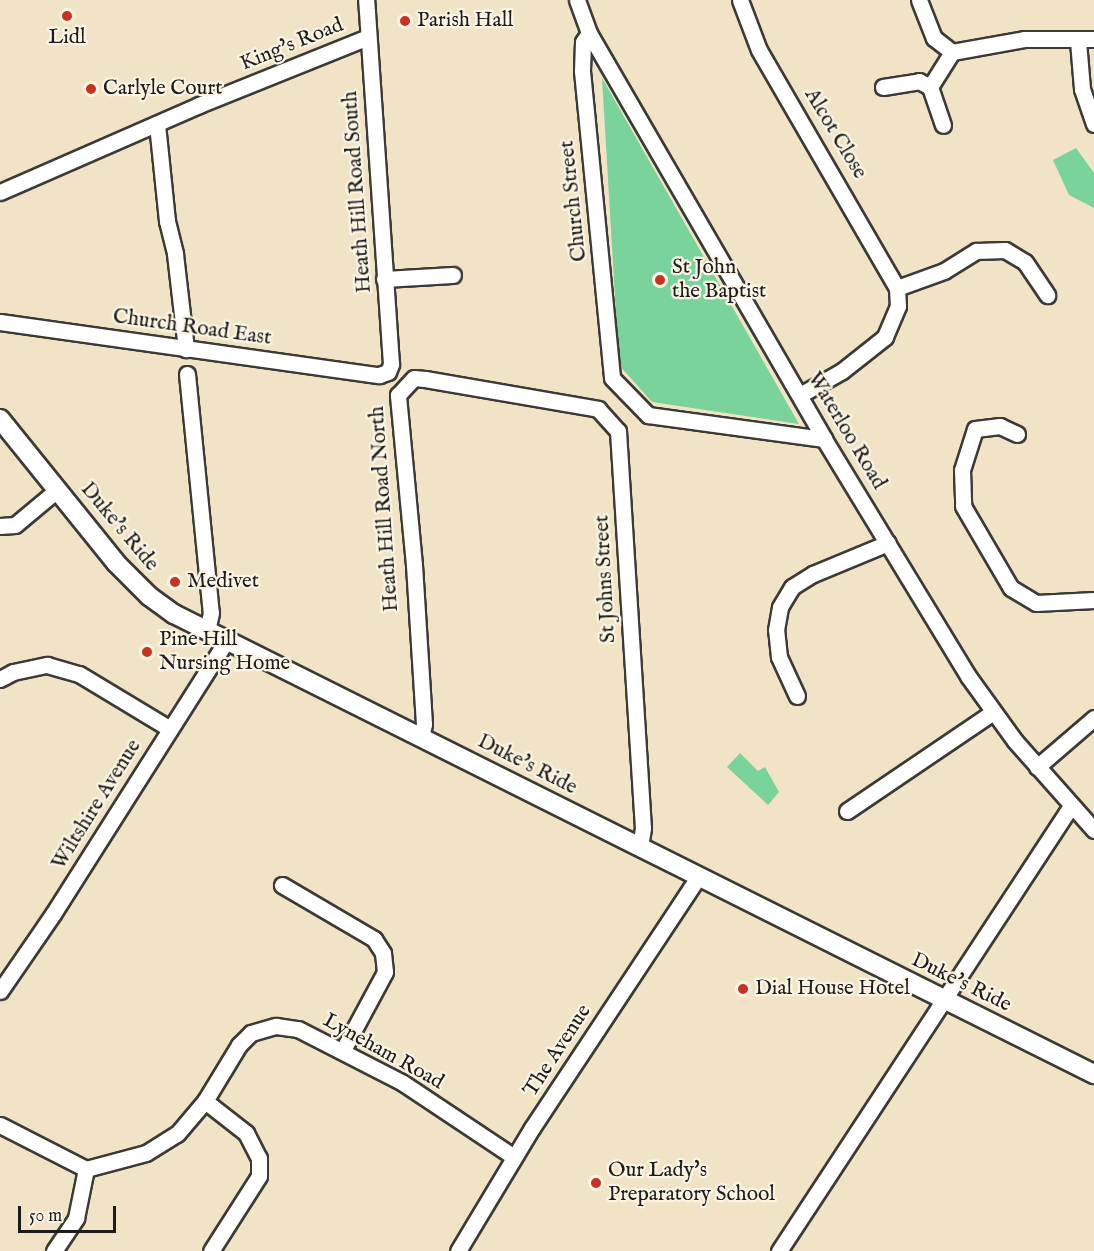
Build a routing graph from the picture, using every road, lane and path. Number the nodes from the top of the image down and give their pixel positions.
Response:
1 (366, 0) edge
2 (577, 0) edge
3 (740, 0) edge
4 (919, 0) edge
5 (589, 33) junction
6 (368, 37) junction
7 (1094, 39) edge
8 (1078, 41) junction
9 (952, 52) junction
10 (883, 87) dead end
11 (930, 87) junction
12 (157, 124) junction
13 (1094, 124) edge
14 (943, 125) dead end
15 (0, 192) edge
16 (453, 275) dead end
17 (384, 279) junction
18 (897, 288) junction
19 (1047, 295) dead end
20 (0, 322) edge
21 (186, 349) junction
22 (187, 374) dead end
23 (379, 375) joint
24 (506, 395) joint
25 (800, 395) junction
26 (0, 419) edge
27 (1017, 434) dead end
28 (824, 439) junction
29 (57, 490) junction
30 (0, 526) edge
31 (888, 543) junction
32 (1094, 600) edge
33 (207, 631) junction
34 (227, 640) junction
35 (0, 679) edge
36 (797, 696) dead end
37 (993, 712) junction
38 (1094, 718) edge
39 (170, 729) junction
40 (421, 737) junction
41 (1037, 767) junction
42 (1071, 806) junction
43 (847, 811) dead end
44 (1094, 830) edge
45 (640, 846) junction
46 (698, 877) junction
47 (282, 885) dead end
48 (0, 991) edge
49 (941, 998) junction
50 (343, 1050) junction
51 (1094, 1074) edge
52 (205, 1101) junction
53 (0, 1125) edge
54 (514, 1157) junction
55 (86, 1169) junction
56 (54, 1251) edge
57 (212, 1251) edge
58 (458, 1251) edge
59 (779, 1251) edge

1 - 6 street, Heath Hill Road South
2 - 5 street
3 - 18 street, Alcot Close
4 - 9 street
5 - 25 street, Waterloo Road
5 - 28 street, Church Street
6 - 12 street, King's Road
6 - 17 street, Heath Hill Road South
7 - 8 street
8 - 9 street
8 - 13 street
9 - 11 street
10 - 11 street
11 - 14 street
12 - 15 street, King's Road
12 - 21 street
16 - 17 street
17 - 23 street, Heath Hill Road South
18 - 19 street
18 - 25 street
20 - 21 street, Church Road East
21 - 23 street, Church Road East
22 - 33 street
24 - 40 street, Heath Hill Road North
24 - 45 street, St Johns Street
25 - 28 street, Waterloo Road
26 - 29 main road, Duke's Ride
27 - 32 street
28 - 31 street, Waterloo Road
29 - 30 street
29 - 33 main road, Duke's Ride
31 - 36 street
31 - 37 street, Waterloo Road
33 - 34 main road, Duke's Ride
34 - 39 street, Wiltshire Avenue
34 - 40 main road, Duke's Ride
35 - 39 street
37 - 41 street, Waterloo Road
37 - 43 street
38 - 41 street
39 - 48 street, Wiltshire Avenue
40 - 45 main road, Duke's Ride
41 - 42 street, Waterloo Road
42 - 44 street, Waterloo Road
42 - 49 street
45 - 46 main road, Duke's Ride
46 - 49 main road, Duke's Ride
46 - 54 street, The Avenue
47 - 50 street
49 - 51 main road, Duke's Ride
49 - 59 street
50 - 52 street, Lyneham Road
50 - 54 street, Lyneham Road
52 - 55 street, Lyneham Road
52 - 57 street
53 - 55 street
54 - 58 street, The Avenue
55 - 56 street

